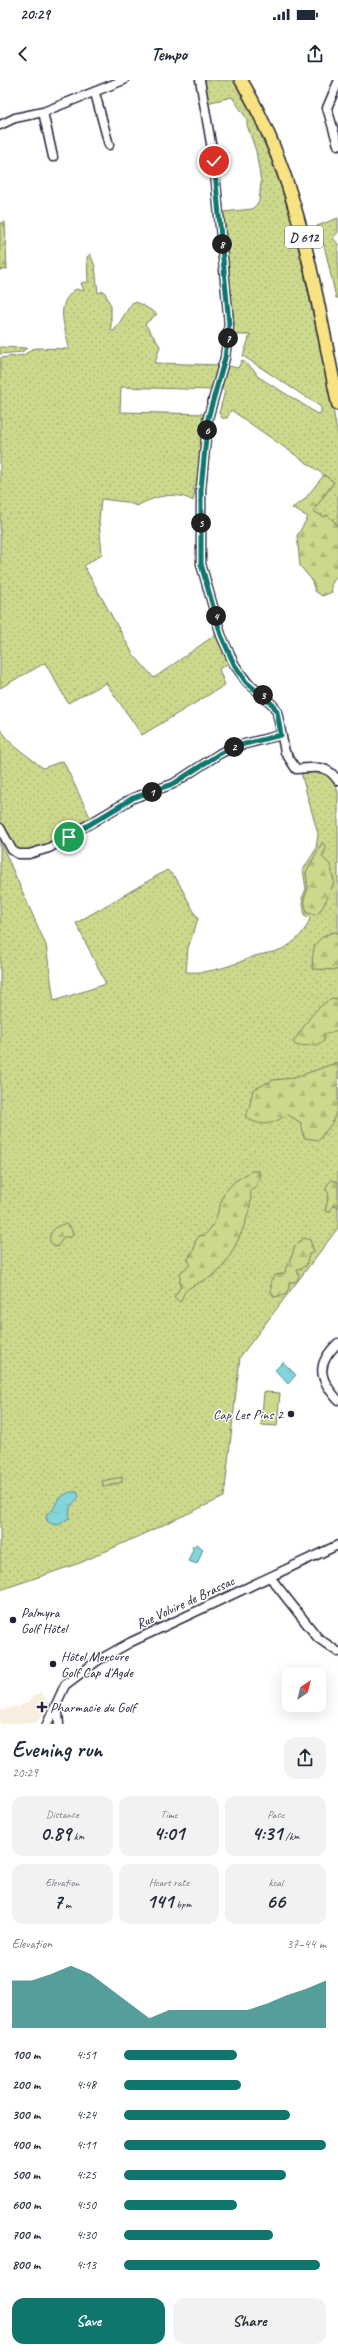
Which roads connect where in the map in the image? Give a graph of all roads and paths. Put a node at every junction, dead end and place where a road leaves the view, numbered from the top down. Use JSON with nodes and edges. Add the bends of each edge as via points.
{"nodes":[{"id":1,"x":124,"y":80,"type":"edge"},
{"id":2,"x":200,"y":80,"type":"edge"},
{"id":3,"x":242,"y":80,"type":"edge"},
{"id":4,"x":338,"y":82,"type":"edge"},
{"id":5,"x":95,"y":93,"type":"junction"},
{"id":6,"x":43,"y":112,"type":"junction"},
{"id":7,"x":0,"y":125,"type":"edge"},
{"id":8,"x":109,"y":145,"type":"dead end"},
{"id":9,"x":338,"y":145,"type":"edge"},
{"id":10,"x":53,"y":157,"type":"dead end"},
{"id":11,"x":338,"y":404,"type":"edge"},
{"id":12,"x":281,"y":735,"type":"junction"},
{"id":13,"x":338,"y":781,"type":"edge"},
{"id":14,"x":0,"y":828,"type":"edge"},
{"id":15,"x":338,"y":1343,"type":"edge"},
{"id":16,"x":338,"y":1400,"type":"edge"},
{"id":17,"x":338,"y":1545,"type":"edge"},
{"id":18,"x":270,"y":1577,"type":"junction"},
{"id":19,"x":338,"y":1652,"type":"edge"},
{"id":20,"x":57,"y":1700,"type":"junction"},
{"id":21,"x":47,"y":1724,"type":"edge"},
{"id":22,"x":59,"y":1724,"type":"edge"}],
"edges":[{"from":1,"to":5,"type":"street"},
{"from":2,"to":12,"type":"street","via":[[214,161],[229,324],[225,358],[208,418],[201,489],[201,564],[221,635],[234,664],[246,682],[273,705],[277,712]]},
{"from":3,"to":11,"type":"highway","number":"D 612","via":[[278,154],[298,212]]},
{"from":4,"to":9,"type":"street","via":[[328,108]]},
{"from":5,"to":6,"type":"street","via":[[59,104]]},
{"from":5,"to":8,"type":"street"},
{"from":6,"to":7,"type":"street","via":[[15,118]]},
{"from":6,"to":10,"type":"street"},
{"from":12,"to":13,"type":"street","via":[[288,758],[296,769],[319,766],[328,769]]},
{"from":12,"to":14,"type":"street","via":[[233,747],[173,784],[133,798],[50,848],[18,854],[12,850]]},
{"from":15,"to":16,"type":"street","via":[[326,1358],[322,1371],[325,1385]]},
{"from":17,"to":18,"type":"street","name":"Rue Volvire de Brassac"},
{"from":18,"to":19,"type":"street","via":[[318,1638]]},
{"from":18,"to":20,"type":"street","name":"Rue Volvire de Brassac","via":[[116,1650],[70,1679]]},
{"from":20,"to":21,"type":"street","name":"Rue Volvire de Brassac"},
{"from":20,"to":22,"type":"street"}]}
